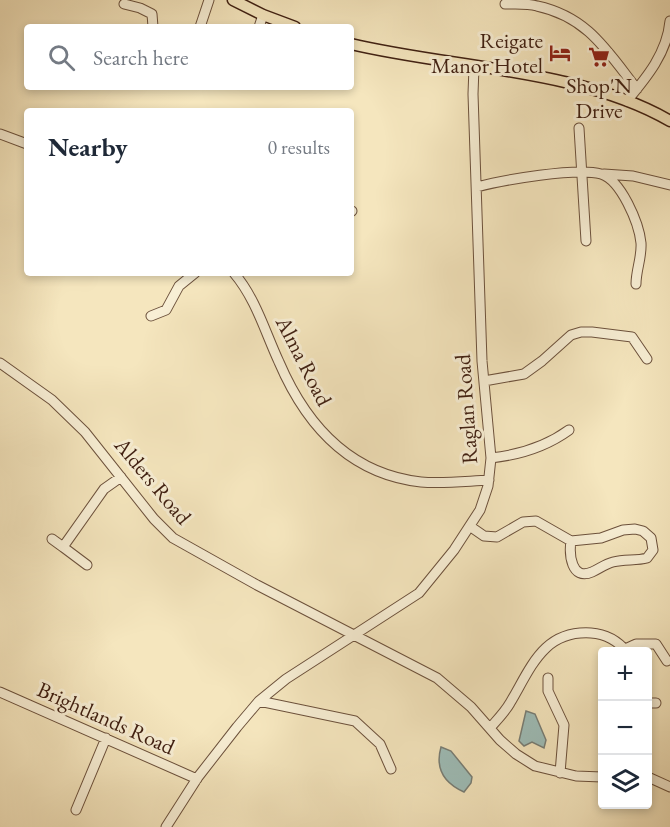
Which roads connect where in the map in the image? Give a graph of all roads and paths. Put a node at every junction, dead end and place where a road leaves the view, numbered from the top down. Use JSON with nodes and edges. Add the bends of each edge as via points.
{"nodes":[{"id":1,"x":209,"y":0,"type":"edge"},
{"id":2,"x":233,"y":0,"type":"edge"},
{"id":3,"x":124,"y":4,"type":"dead end"},
{"id":4,"x":505,"y":4,"type":"dead end"},
{"id":5,"x":263,"y":15,"type":"junction"},
{"id":6,"x":670,"y":21,"type":"edge"},
{"id":7,"x":153,"y":24,"type":"edge"},
{"id":8,"x":201,"y":24,"type":"edge"},
{"id":9,"x":260,"y":24,"type":"edge"},
{"id":10,"x":288,"y":24,"type":"edge"},
{"id":11,"x":354,"y":45,"type":"edge"},
{"id":12,"x":474,"y":66,"type":"junction"},
{"id":13,"x":637,"y":89,"type":"junction"},
{"id":14,"x":627,"y":101,"type":"junction"},
{"id":15,"x":670,"y":121,"type":"edge"},
{"id":16,"x":579,"y":128,"type":"dead end"},
{"id":17,"x":0,"y":134,"type":"edge"},
{"id":18,"x":24,"y":143,"type":"edge"},
{"id":19,"x":580,"y":173,"type":"junction"},
{"id":20,"x":601,"y":174,"type":"junction"},
{"id":21,"x":670,"y":185,"type":"edge"},
{"id":22,"x":477,"y":187,"type":"junction"},
{"id":23,"x":586,"y":241,"type":"dead end"},
{"id":24,"x":191,"y":276,"type":"edge"},
{"id":25,"x":240,"y":276,"type":"edge"},
{"id":26,"x":636,"y":284,"type":"dead end"},
{"id":27,"x":151,"y":316,"type":"dead end"},
{"id":28,"x":647,"y":359,"type":"dead end"},
{"id":29,"x":0,"y":363,"type":"edge"},
{"id":30,"x":484,"y":381,"type":"junction"},
{"id":31,"x":569,"y":430,"type":"dead end"},
{"id":32,"x":491,"y":458,"type":"junction"},
{"id":33,"x":121,"y":477,"type":"junction"},
{"id":34,"x":489,"y":480,"type":"junction"},
{"id":35,"x":471,"y":527,"type":"junction"},
{"id":36,"x":52,"y":539,"type":"dead end"},
{"id":37,"x":571,"y":540,"type":"junction"},
{"id":38,"x":63,"y":547,"type":"junction"},
{"id":39,"x":87,"y":565,"type":"dead end"},
{"id":40,"x":356,"y":634,"type":"junction"},
{"id":41,"x":622,"y":647,"type":"edge"},
{"id":42,"x":631,"y":647,"type":"edge"},
{"id":43,"x":667,"y":661,"type":"dead end"},
{"id":44,"x":548,"y":678,"type":"dead end"},
{"id":45,"x":0,"y":692,"type":"edge"},
{"id":46,"x":259,"y":701,"type":"junction"},
{"id":47,"x":490,"y":728,"type":"junction"},
{"id":48,"x":106,"y":738,"type":"junction"},
{"id":49,"x":391,"y":769,"type":"dead end"},
{"id":50,"x":560,"y":773,"type":"junction"},
{"id":51,"x":598,"y":777,"type":"edge"},
{"id":52,"x":197,"y":779,"type":"junction"},
{"id":53,"x":652,"y":779,"type":"edge"},
{"id":54,"x":670,"y":787,"type":"edge"},
{"id":55,"x":76,"y":810,"type":"dead end"},
{"id":56,"x":166,"y":827,"type":"edge"}],
"edges":[{"from":1,"to":8,"type":"street"},
{"from":2,"to":5,"type":"main road"},
{"from":3,"to":7,"type":"street","via":[[152,14]]},
{"from":4,"to":13,"type":"street","via":[[535,5],[567,15],[605,46]]},
{"from":5,"to":9,"type":"street"},
{"from":5,"to":10,"type":"main road"},
{"from":6,"to":13,"type":"street","via":[[663,51]]},
{"from":11,"to":12,"type":"main road"},
{"from":12,"to":14,"type":"main road","via":[[558,81]]},
{"from":12,"to":22,"type":"street","name":"Raglan Road"},
{"from":13,"to":14,"type":"street"},
{"from":14,"to":15,"type":"main road"},
{"from":16,"to":19,"type":"street"},
{"from":17,"to":18,"type":"street"},
{"from":19,"to":20,"type":"street"},
{"from":19,"to":22,"type":"street","via":[[549,174]]},
{"from":19,"to":23,"type":"street"},
{"from":20,"to":21,"type":"street","via":[[633,176]]},
{"from":20,"to":26,"type":"street","via":[[620,189],[639,234],[641,253]]},
{"from":22,"to":30,"type":"street","name":"Raglan Road"},
{"from":24,"to":27,"type":"street","via":[[179,286],[166,310]]},
{"from":25,"to":34,"type":"street","name":"Alma Road","via":[[296,397],[317,428],[344,454],[383,475],[419,482]]},
{"from":28,"to":30,"type":"street","via":[[632,337],[581,332],[571,335],[524,374]]},
{"from":29,"to":33,"type":"street","name":"Alders Road","via":[[52,400],[85,432]]},
{"from":30,"to":32,"type":"street","name":"Raglan Road"},
{"from":31,"to":32,"type":"street","via":[[517,454]]},
{"from":32,"to":34,"type":"street","name":"Raglan Road"},
{"from":33,"to":38,"type":"street","via":[[104,489]]},
{"from":33,"to":40,"type":"street","name":"Alders Road","via":[[173,538],[256,585]]},
{"from":34,"to":35,"type":"street","name":"Raglan Road"},
{"from":35,"to":37,"type":"street","via":[[484,536],[497,537],[523,522],[536,521]]},
{"from":35,"to":40,"type":"street","name":"Raglan Road","via":[[418,593]]},
{"from":36,"to":38,"type":"street"},
{"from":37,"to":37,"type":"street","via":[[602,538],[635,529],[648,534],[653,550],[647,558],[610,562],[584,574],[572,565]]},
{"from":38,"to":39,"type":"street"},
{"from":40,"to":46,"type":"street","name":"Raglan Road"},
{"from":40,"to":47,"type":"street","name":"Alders Road","via":[[437,678]]},
{"from":41,"to":47,"type":"street","via":[[596,633],[570,634],[550,643]]},
{"from":42,"to":43,"type":"street","via":[[656,644]]},
{"from":44,"to":50,"type":"street","via":[[548,691],[564,725]]},
{"from":45,"to":48,"type":"street","name":"Brightlands Road"},
{"from":46,"to":49,"type":"street","via":[[355,721],[380,744]]},
{"from":46,"to":52,"type":"street","name":"Raglan Road"},
{"from":47,"to":50,"type":"street","name":"Alders Road","via":[[516,754],[535,766]]},
{"from":48,"to":52,"type":"street","name":"Brightlands Road"},
{"from":48,"to":55,"type":"street"},
{"from":50,"to":51,"type":"street","name":"Alders Road"},
{"from":52,"to":56,"type":"street","name":"Raglan Road"},
{"from":53,"to":54,"type":"street"}]}
